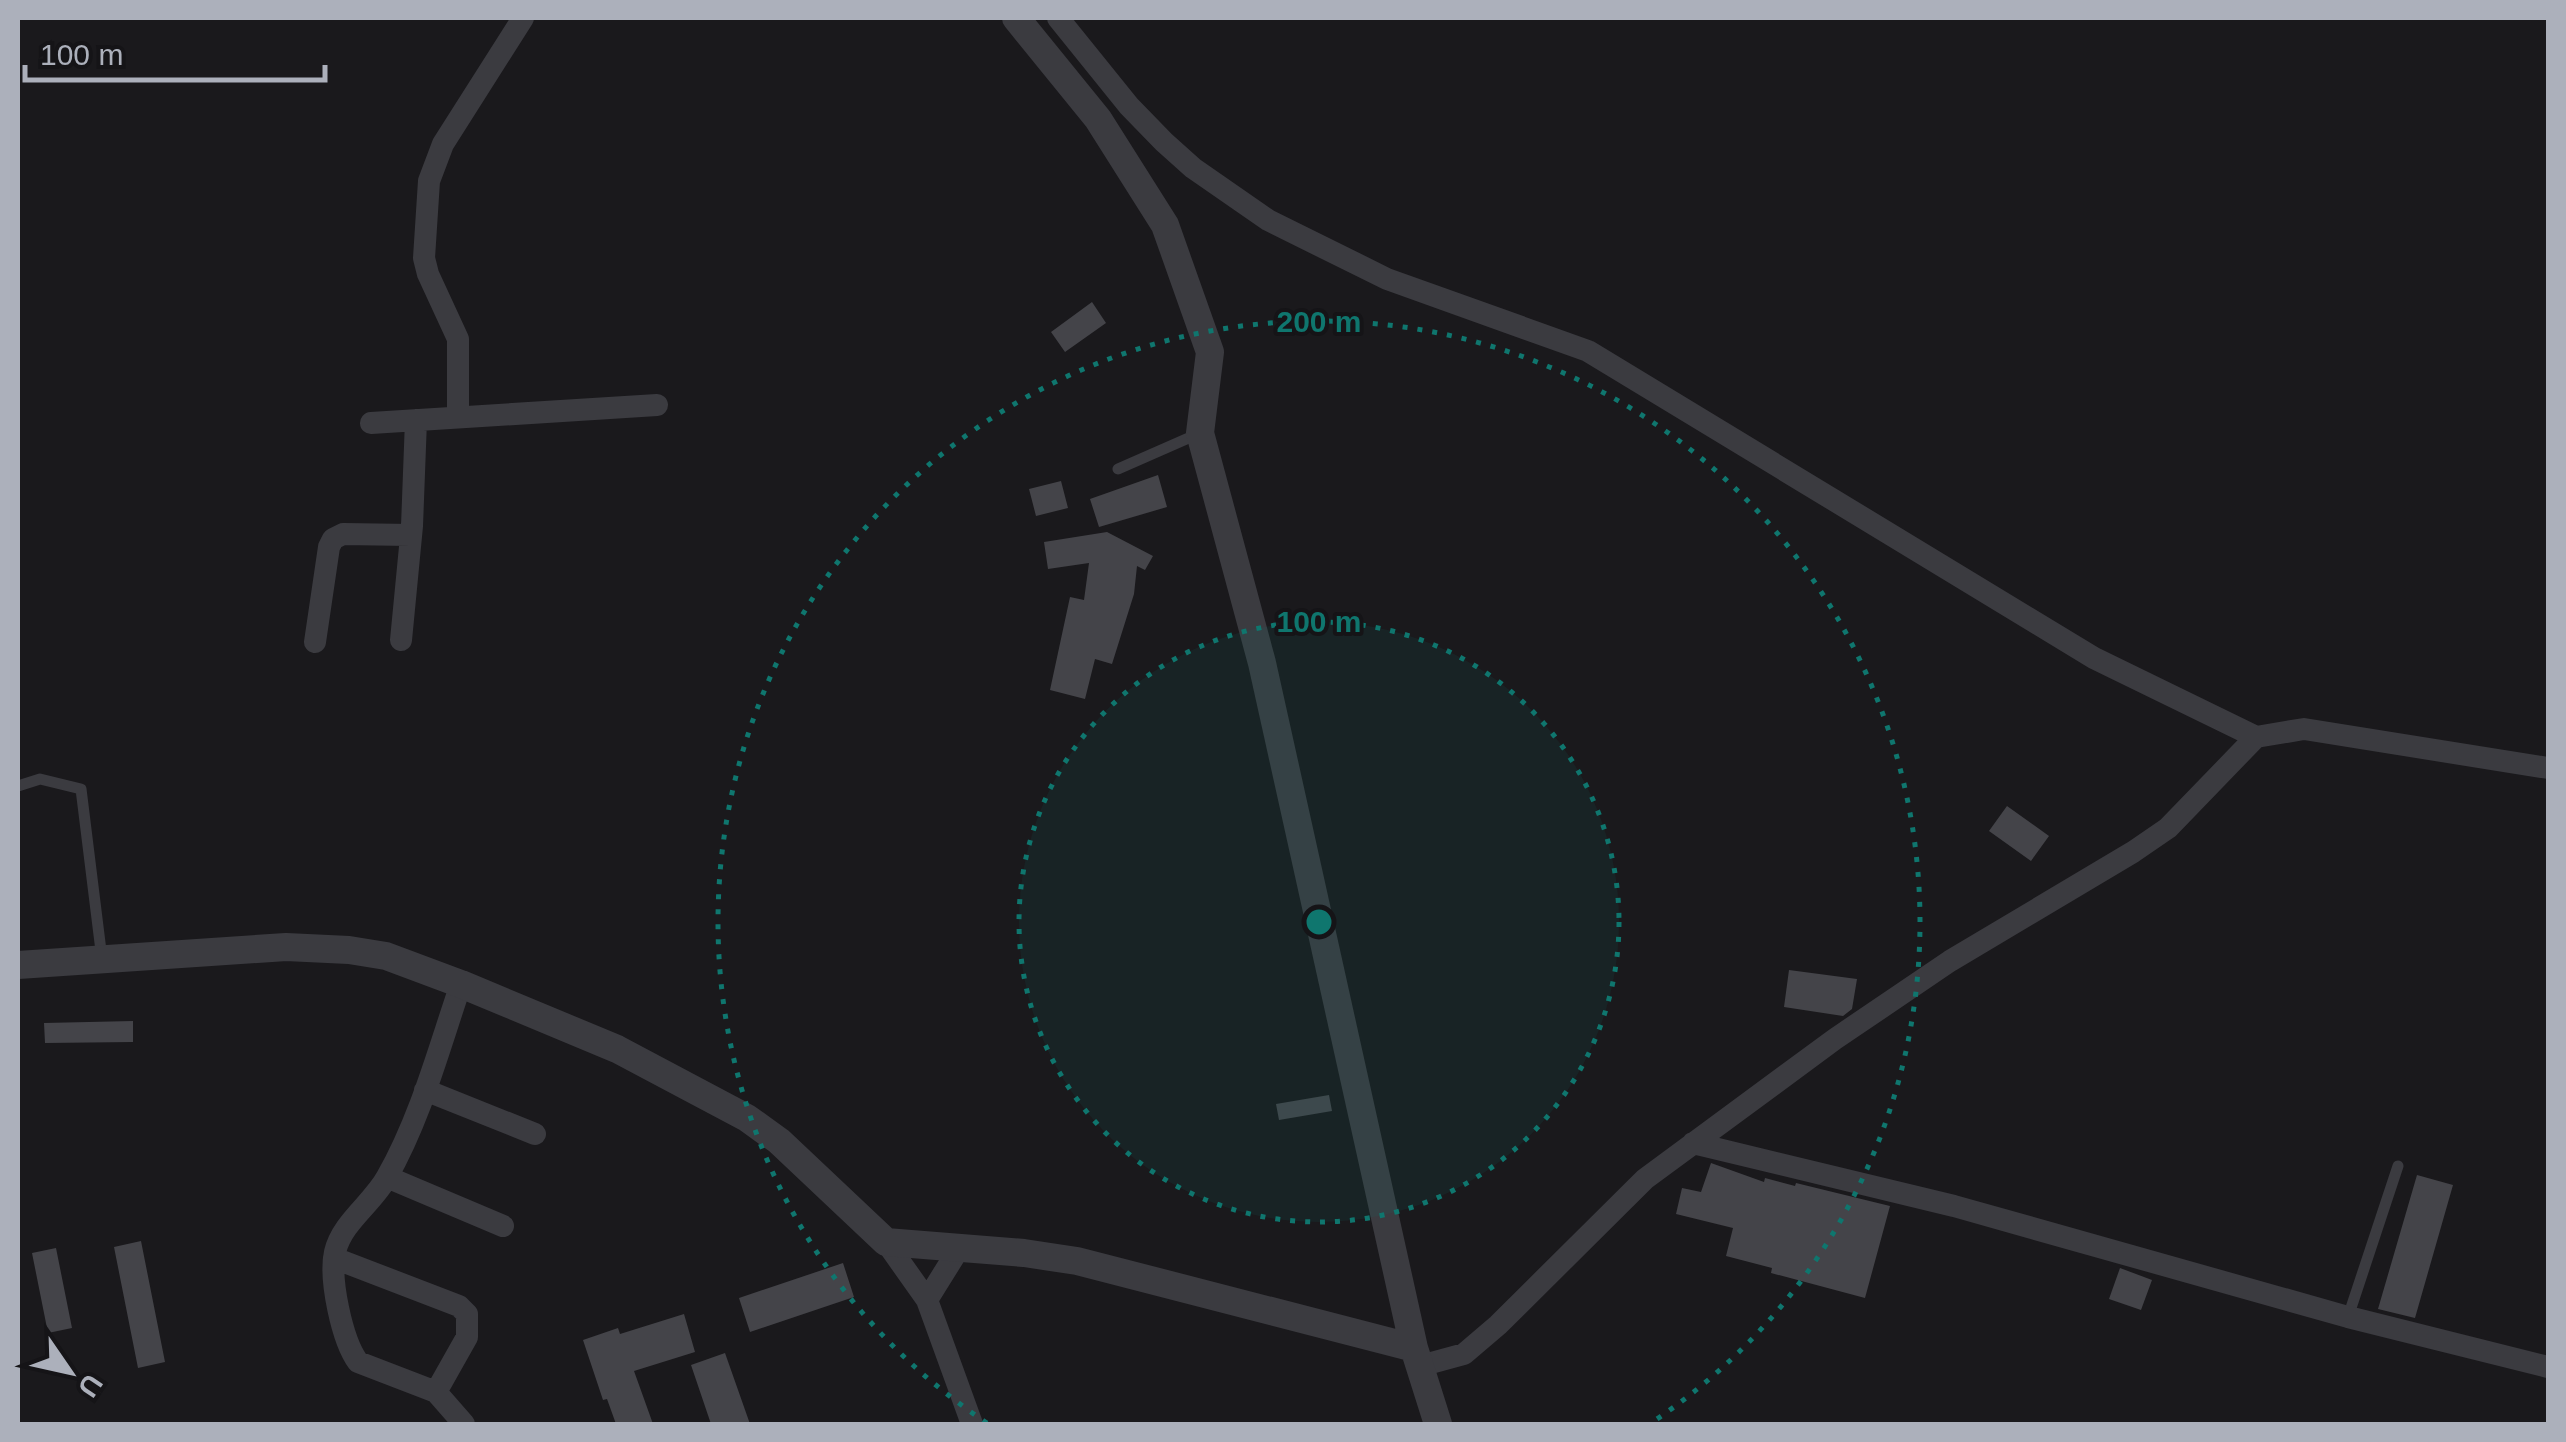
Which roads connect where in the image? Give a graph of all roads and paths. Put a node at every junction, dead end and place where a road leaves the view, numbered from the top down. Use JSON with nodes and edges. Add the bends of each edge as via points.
{"nodes":[{"id":1,"x":523,"y":18,"type":"edge"},
{"id":2,"x":1016,"y":18,"type":"edge"},
{"id":3,"x":1058,"y":18,"type":"edge"},
{"id":4,"x":658,"y":405,"type":"dead end"},
{"id":5,"x":458,"y":417,"type":"junction"},
{"id":6,"x":416,"y":420,"type":"junction"},
{"id":7,"x":371,"y":423,"type":"dead end"},
{"id":8,"x":1200,"y":434,"type":"junction"},
{"id":9,"x":1118,"y":470,"type":"dead end"},
{"id":10,"x":411,"y":535,"type":"junction"},
{"id":11,"x":402,"y":640,"type":"dead end"},
{"id":12,"x":316,"y":642,"type":"dead end"},
{"id":13,"x":2256,"y":737,"type":"junction"},
{"id":14,"x":2548,"y":768,"type":"edge"},
{"id":15,"x":18,"y":786,"type":"edge"},
{"id":16,"x":102,"y":960,"type":"junction"},
{"id":17,"x":18,"y":965,"type":"edge"},
{"id":18,"x":461,"y":984,"type":"junction"},
{"id":19,"x":425,"y":1090,"type":"junction"},
{"id":20,"x":535,"y":1134,"type":"dead end"},
{"id":21,"x":1693,"y":1144,"type":"junction"},
{"id":22,"x":2398,"y":1166,"type":"dead end"},
{"id":23,"x":388,"y":1177,"type":"junction"},
{"id":24,"x":503,"y":1226,"type":"dead end"},
{"id":25,"x":886,"y":1242,"type":"junction"},
{"id":26,"x":960,"y":1247,"type":"junction"},
{"id":27,"x":334,"y":1258,"type":"junction"},
{"id":28,"x":927,"y":1300,"type":"junction"},
{"id":29,"x":2348,"y":1317,"type":"junction"},
{"id":30,"x":1417,"y":1357,"type":"junction"},
{"id":31,"x":2548,"y":1367,"type":"edge"},
{"id":32,"x":436,"y":1392,"type":"junction"},
{"id":33,"x":464,"y":1424,"type":"edge"},
{"id":34,"x":972,"y":1424,"type":"edge"},
{"id":35,"x":1438,"y":1424,"type":"edge"}],
"edges":[{"from":1,"to":5,"type":"street","via":[[444,144],[429,181],[424,258],[458,339]]},
{"from":2,"to":8,"type":"street","via":[[1130,166],[1176,250],[1210,352]]},
{"from":3,"to":13,"type":"street","via":[[1164,142],[1268,220],[1387,278],[1588,351],[2094,658]]},
{"from":4,"to":5,"type":"street"},
{"from":5,"to":6,"type":"street"},
{"from":6,"to":7,"type":"street"},
{"from":6,"to":10,"type":"street"},
{"from":8,"to":9,"type":"lane"},
{"from":8,"to":30,"type":"street","via":[[1262,664]]},
{"from":10,"to":11,"type":"street"},
{"from":10,"to":12,"type":"street","via":[[333,539]]},
{"from":13,"to":14,"type":"street","via":[[2304,729]]},
{"from":13,"to":21,"type":"street","via":[[2168,828],[1950,960]]},
{"from":15,"to":16,"type":"lane","via":[[40,779],[81,789]]},
{"from":16,"to":17,"type":"street"},
{"from":16,"to":18,"type":"street","via":[[286,947],[349,950],[386,956]]},
{"from":18,"to":19,"type":"street"},
{"from":18,"to":25,"type":"street","via":[[617,1049],[747,1118]]},
{"from":19,"to":20,"type":"street"},
{"from":19,"to":23,"type":"street"},
{"from":21,"to":29,"type":"street","via":[[1954,1206]]},
{"from":21,"to":30,"type":"street","via":[[1624,1197],[1464,1354]]},
{"from":22,"to":29,"type":"lane"},
{"from":23,"to":24,"type":"street"},
{"from":23,"to":27,"type":"street","via":[[351,1222]]},
{"from":25,"to":26,"type":"street"},
{"from":25,"to":28,"type":"street"},
{"from":26,"to":28,"type":"street"},
{"from":26,"to":30,"type":"street","via":[[1077,1261]]},
{"from":27,"to":32,"type":"street","via":[[342,1330],[358,1362]]},
{"from":27,"to":32,"type":"street","via":[[467,1314],[467,1337]]},
{"from":28,"to":34,"type":"street"},
{"from":29,"to":31,"type":"street"},
{"from":30,"to":35,"type":"street"},
{"from":32,"to":33,"type":"street"}]}
